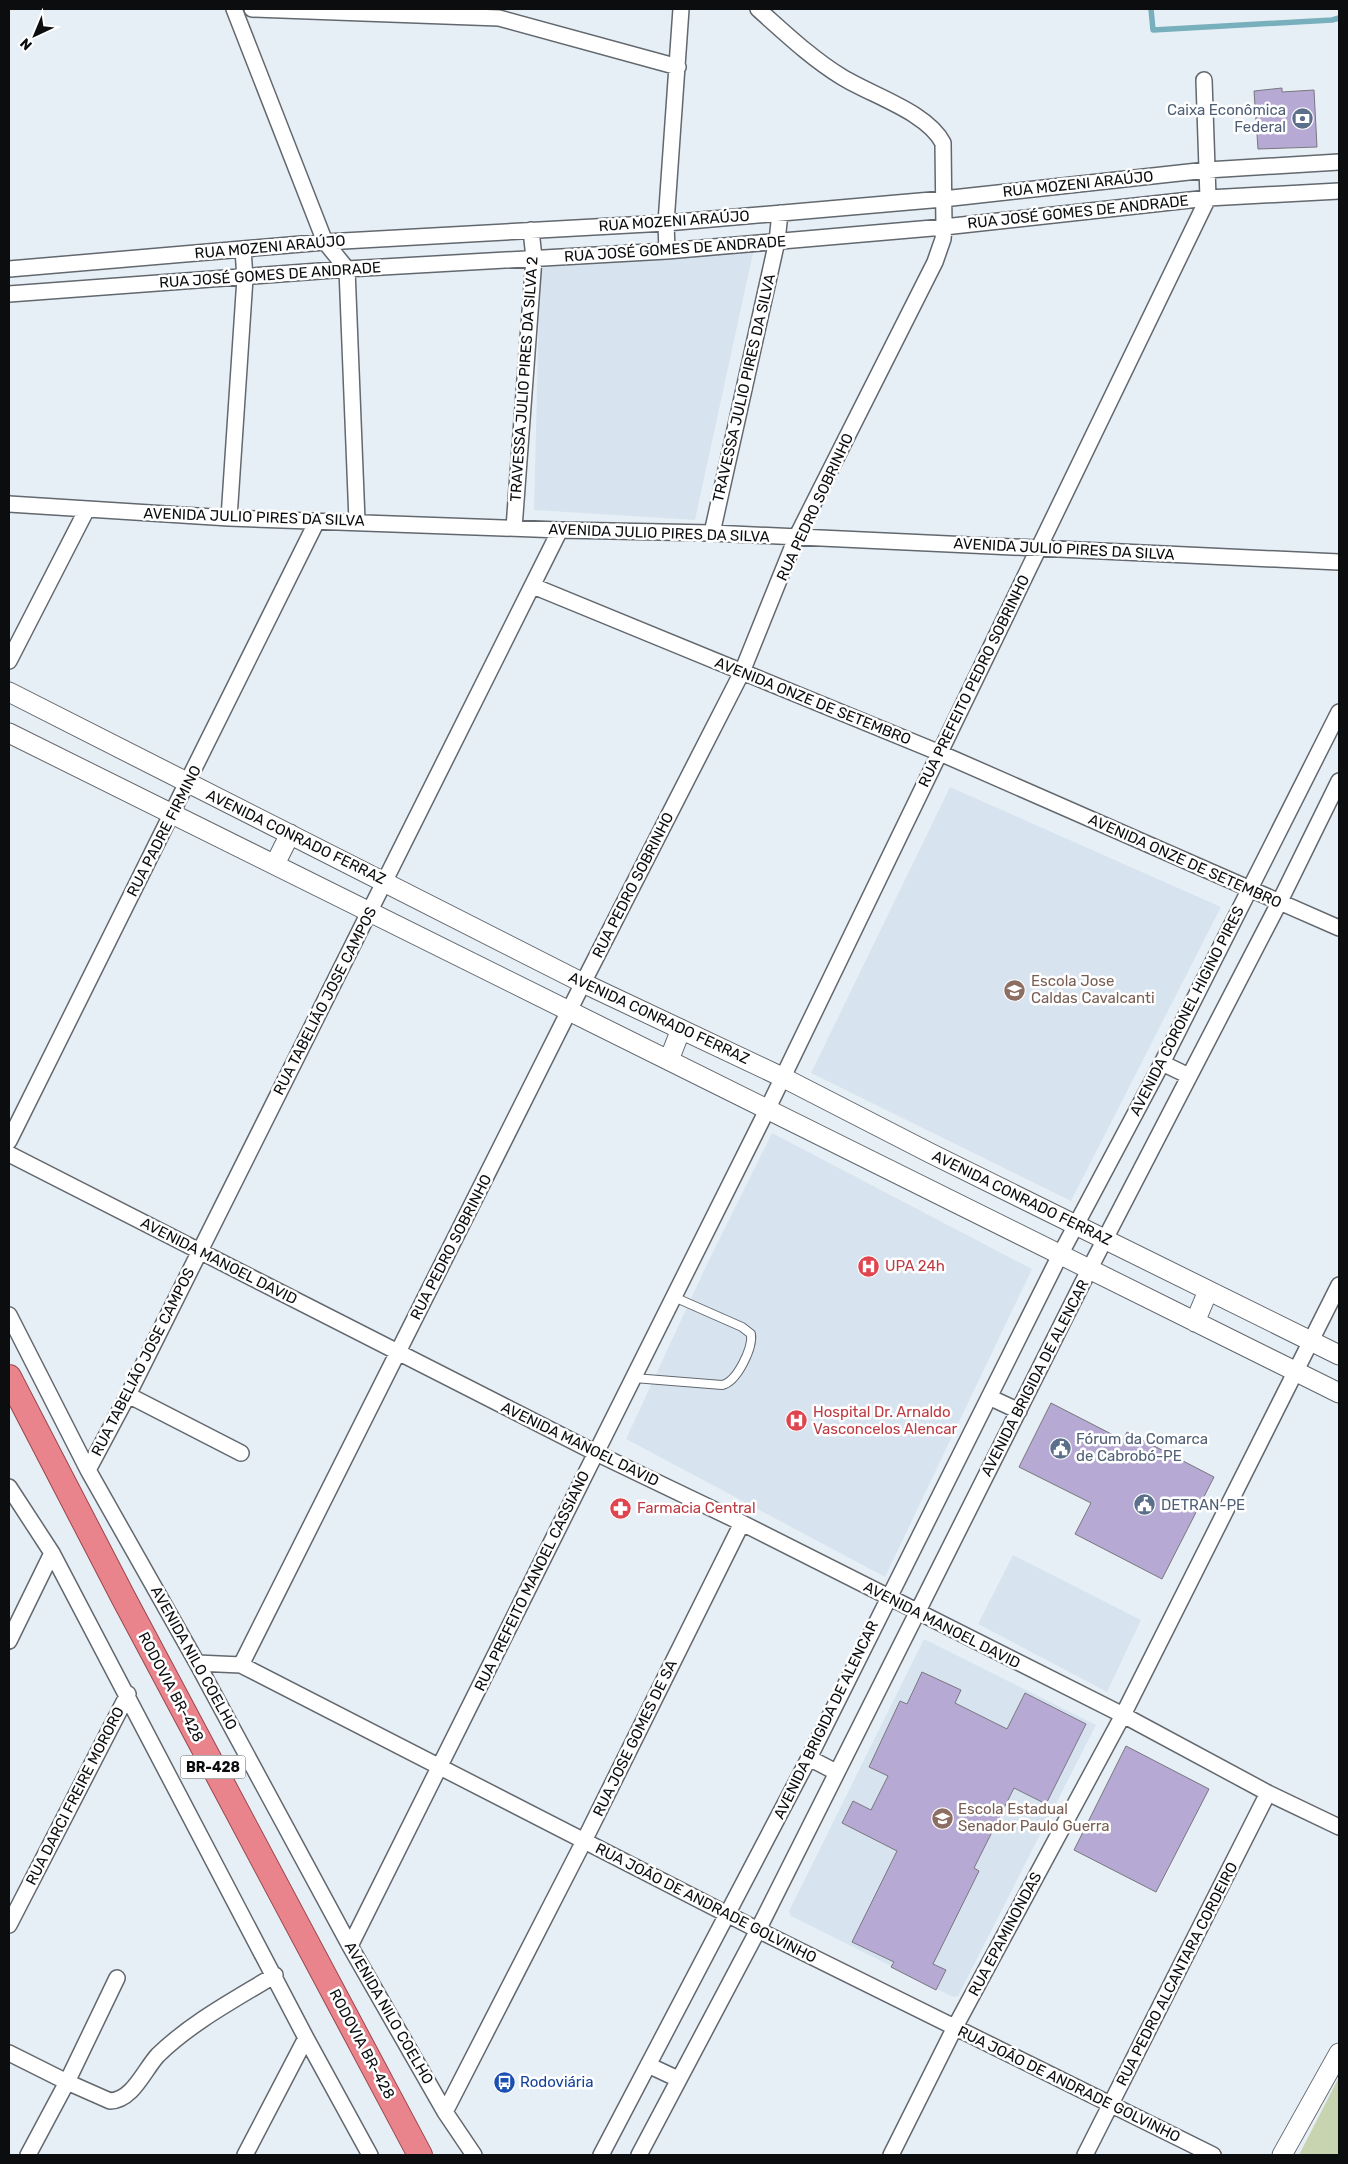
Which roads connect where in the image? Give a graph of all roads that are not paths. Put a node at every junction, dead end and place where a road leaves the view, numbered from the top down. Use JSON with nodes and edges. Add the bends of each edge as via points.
{"nodes":[{"id":1,"x":234,"y":9,"type":"edge"},
{"id":2,"x":252,"y":9,"type":"edge"},
{"id":3,"x":681,"y":9,"type":"edge"},
{"id":4,"x":758,"y":9,"type":"edge"},
{"id":5,"x":678,"y":67,"type":"junction"},
{"id":6,"x":1204,"y":80,"type":"dead end"},
{"id":7,"x":1339,"y":162,"type":"edge"},
{"id":8,"x":1207,"y":170,"type":"junction"},
{"id":9,"x":1339,"y":191,"type":"edge"},
{"id":10,"x":1208,"y":198,"type":"junction"},
{"id":11,"x":944,"y":199,"type":"junction"},
{"id":12,"x":780,"y":213,"type":"junction"},
{"id":13,"x":666,"y":224,"type":"junction"},
{"id":14,"x":944,"y":227,"type":"junction"},
{"id":15,"x":531,"y":230,"type":"junction"},
{"id":16,"x":777,"y":241,"type":"junction"},
{"id":17,"x":325,"y":242,"type":"junction"},
{"id":18,"x":243,"y":250,"type":"junction"},
{"id":19,"x":667,"y":251,"type":"junction"},
{"id":20,"x":534,"y":258,"type":"junction"},
{"id":21,"x":9,"y":269,"type":"edge"},
{"id":22,"x":347,"y":269,"type":"junction"},
{"id":23,"x":246,"y":278,"type":"junction"},
{"id":24,"x":9,"y":294,"type":"edge"},
{"id":25,"x":9,"y":504,"type":"edge"},
{"id":26,"x":87,"y":509,"type":"junction"},
{"id":27,"x":230,"y":518,"type":"junction"},
{"id":28,"x":317,"y":521,"type":"junction"},
{"id":29,"x":357,"y":521,"type":"junction"},
{"id":30,"x":514,"y":528,"type":"junction"},
{"id":31,"x":560,"y":530,"type":"junction"},
{"id":32,"x":712,"y":533,"type":"junction"},
{"id":33,"x":796,"y":538,"type":"junction"},
{"id":34,"x":1038,"y":547,"type":"junction"},
{"id":35,"x":1339,"y":562,"type":"edge"},
{"id":36,"x":533,"y":586,"type":"junction"},
{"id":37,"x":9,"y":661,"type":"edge"},
{"id":38,"x":742,"y":672,"type":"junction"},
{"id":39,"x":9,"y":692,"type":"edge"},
{"id":40,"x":1337,"y":722,"type":"edge"},
{"id":41,"x":9,"y":733,"type":"edge"},
{"id":42,"x":940,"y":753,"type":"junction"},
{"id":43,"x":1339,"y":781,"type":"edge"},
{"id":44,"x":188,"y":784,"type":"junction"},
{"id":45,"x":172,"y":814,"type":"junction"},
{"id":46,"x":290,"y":834,"type":"junction"},
{"id":47,"x":275,"y":864,"type":"junction"},
{"id":48,"x":385,"y":881,"type":"junction"},
{"id":49,"x":1249,"y":890,"type":"junction"},
{"id":50,"x":1280,"y":903,"type":"junction"},
{"id":51,"x":371,"y":911,"type":"junction"},
{"id":52,"x":1339,"y":928,"type":"edge"},
{"id":53,"x":492,"y":936,"type":"junction"},
{"id":54,"x":481,"y":966,"type":"junction"},
{"id":55,"x":583,"y":983,"type":"junction"},
{"id":56,"x":569,"y":1011,"type":"junction"},
{"id":57,"x":681,"y":1029,"type":"junction"},
{"id":58,"x":669,"y":1060,"type":"junction"},
{"id":59,"x":1162,"y":1063,"type":"junction"},
{"id":60,"x":1189,"y":1076,"type":"junction"},
{"id":61,"x":782,"y":1077,"type":"junction"},
{"id":62,"x":768,"y":1108,"type":"junction"},
{"id":63,"x":9,"y":1141,"type":"edge"},
{"id":64,"x":930,"y":1153,"type":"junction"},
{"id":65,"x":9,"y":1154,"type":"edge"},
{"id":66,"x":917,"y":1182,"type":"junction"},
{"id":67,"x":1076,"y":1225,"type":"junction"},
{"id":68,"x":1105,"y":1239,"type":"junction"},
{"id":69,"x":199,"y":1252,"type":"junction"},
{"id":70,"x":1060,"y":1256,"type":"junction"},
{"id":71,"x":1089,"y":1270,"type":"junction"},
{"id":72,"x":1339,"y":1285,"type":"edge"},
{"id":73,"x":1208,"y":1291,"type":"junction"},
{"id":74,"x":674,"y":1297,"type":"junction"},
{"id":75,"x":9,"y":1314,"type":"edge"},
{"id":76,"x":1195,"y":1322,"type":"junction"},
{"id":77,"x":1311,"y":1341,"type":"junction"},
{"id":78,"x":398,"y":1353,"type":"junction"},
{"id":79,"x":1339,"y":1355,"type":"edge"},
{"id":80,"x":1295,"y":1372,"type":"junction"},
{"id":81,"x":9,"y":1377,"type":"edge"},
{"id":82,"x":634,"y":1378,"type":"junction"},
{"id":83,"x":1339,"y":1393,"type":"edge"},
{"id":84,"x":128,"y":1395,"type":"junction"},
{"id":85,"x":989,"y":1397,"type":"junction"},
{"id":86,"x":1019,"y":1411,"type":"junction"},
{"id":87,"x":241,"y":1453,"type":"dead end"},
{"id":88,"x":596,"y":1453,"type":"junction"},
{"id":89,"x":88,"y":1470,"type":"junction"},
{"id":90,"x":9,"y":1486,"type":"edge"},
{"id":91,"x":742,"y":1523,"type":"junction"},
{"id":92,"x":52,"y":1553,"type":"junction"},
{"id":93,"x":887,"y":1598,"type":"junction"},
{"id":94,"x":917,"y":1612,"type":"junction"},
{"id":95,"x":9,"y":1641,"type":"edge"},
{"id":96,"x":198,"y":1663,"type":"junction"},
{"id":97,"x":241,"y":1665,"type":"junction"},
{"id":98,"x":128,"y":1694,"type":"junction"},
{"id":99,"x":1123,"y":1715,"type":"junction"},
{"id":100,"x":809,"y":1758,"type":"junction"},
{"id":101,"x":440,"y":1766,"type":"junction"},
{"id":102,"x":836,"y":1772,"type":"junction"},
{"id":103,"x":1268,"y":1793,"type":"junction"},
{"id":104,"x":1339,"y":1827,"type":"edge"},
{"id":105,"x":584,"y":1841,"type":"junction"},
{"id":106,"x":728,"y":1915,"type":"junction"},
{"id":107,"x":9,"y":1925,"type":"edge"},
{"id":108,"x":758,"y":1930,"type":"junction"},
{"id":109,"x":350,"y":1946,"type":"junction"},
{"id":110,"x":274,"y":1975,"type":"junction"},
{"id":111,"x":117,"y":1978,"type":"dead end"},
{"id":112,"x":955,"y":2027,"type":"junction"},
{"id":113,"x":306,"y":2038,"type":"junction"},
{"id":114,"x":1339,"y":2053,"type":"edge"},
{"id":115,"x":9,"y":2054,"type":"edge"},
{"id":116,"x":648,"y":2065,"type":"junction"},
{"id":117,"x":678,"y":2079,"type":"junction"},
{"id":118,"x":67,"y":2082,"type":"junction"},
{"id":119,"x":1111,"y":2106,"type":"junction"},
{"id":120,"x":445,"y":2112,"type":"junction"},
{"id":121,"x":28,"y":2155,"type":"edge"},
{"id":122,"x":246,"y":2155,"type":"edge"},
{"id":123,"x":370,"y":2155,"type":"edge"},
{"id":124,"x":420,"y":2155,"type":"edge"},
{"id":125,"x":474,"y":2155,"type":"edge"},
{"id":126,"x":601,"y":2155,"type":"edge"},
{"id":127,"x":639,"y":2155,"type":"edge"},
{"id":128,"x":890,"y":2155,"type":"edge"},
{"id":129,"x":1085,"y":2155,"type":"edge"},
{"id":130,"x":1213,"y":2155,"type":"edge"},
{"id":131,"x":1282,"y":2155,"type":"edge"}],
"edges":[{"from":1,"to":17,"type":"street"},
{"from":2,"to":5,"type":"street","via":[[499,18]]},
{"from":3,"to":5,"type":"street"},
{"from":4,"to":11,"type":"street","name":"RUA PEDRO SOBRINHO","via":[[806,51],[841,76],[925,120],[937,131],[943,143]]},
{"from":5,"to":13,"type":"street"},
{"from":6,"to":8,"type":"street","name":"RUA PREFEITO PEDRO SOBRINHO"},
{"from":7,"to":8,"type":"street","name":"RUA MOZENI ARAÚJO"},
{"from":8,"to":10,"type":"street","name":"RUA PREFEITO PEDRO SOBRINHO"},
{"from":8,"to":11,"type":"street","name":"RUA MOZENI ARAÚJO"},
{"from":9,"to":10,"type":"street","name":"RUA JOSÉ GOMES DE ANDRADE"},
{"from":10,"to":14,"type":"street","name":"RUA JOSÉ GOMES DE ANDRADE"},
{"from":10,"to":34,"type":"street","name":"RUA PREFEITO PEDRO SOBRINHO"},
{"from":11,"to":12,"type":"street","name":"RUA MOZENI ARAÚJO"},
{"from":11,"to":14,"type":"street","name":"RUA PEDRO SOBRINHO"},
{"from":12,"to":13,"type":"street","name":"RUA MOZENI ARAÚJO"},
{"from":12,"to":16,"type":"street","name":"TRAVESSA JULIO PIRES DA SILVA"},
{"from":13,"to":15,"type":"street","name":"RUA MOZENI ARAÚJO"},
{"from":13,"to":19,"type":"street"},
{"from":14,"to":16,"type":"street","name":"RUA JOSÉ GOMES DE ANDRADE"},
{"from":14,"to":33,"type":"street","name":"RUA PEDRO SOBRINHO","via":[[935,262]]},
{"from":15,"to":17,"type":"street","name":"RUA MOZENI ARAÚJO"},
{"from":15,"to":20,"type":"street","name":"TRAVESSA JULIO PIRES DA SILVA 2"},
{"from":16,"to":19,"type":"street","name":"RUA JOSÉ GOMES DE ANDRADE"},
{"from":16,"to":32,"type":"street","name":"TRAVESSA JULIO PIRES DA SILVA"},
{"from":17,"to":18,"type":"street","name":"RUA MOZENI ARAÚJO"},
{"from":17,"to":22,"type":"street"},
{"from":18,"to":21,"type":"street","name":"RUA MOZENI ARAÚJO"},
{"from":18,"to":23,"type":"street"},
{"from":19,"to":20,"type":"street","name":"RUA JOSÉ GOMES DE ANDRADE"},
{"from":20,"to":22,"type":"street","name":"RUA JOSÉ GOMES DE ANDRADE"},
{"from":20,"to":30,"type":"street","name":"TRAVESSA JULIO PIRES DA SILVA 2"},
{"from":22,"to":23,"type":"street","name":"RUA JOSÉ GOMES DE ANDRADE"},
{"from":22,"to":29,"type":"street"},
{"from":23,"to":24,"type":"street","name":"RUA JOSÉ GOMES DE ANDRADE"},
{"from":23,"to":27,"type":"street"},
{"from":25,"to":26,"type":"street","name":"AVENIDA JULIO PIRES DA SILVA"},
{"from":26,"to":27,"type":"street","name":"AVENIDA JULIO PIRES DA SILVA"},
{"from":26,"to":37,"type":"street"},
{"from":27,"to":28,"type":"street","name":"AVENIDA JULIO PIRES DA SILVA"},
{"from":28,"to":29,"type":"street","name":"AVENIDA JULIO PIRES DA SILVA"},
{"from":28,"to":44,"type":"street","name":"RUA PADRE FIRMINO"},
{"from":29,"to":30,"type":"street","name":"AVENIDA JULIO PIRES DA SILVA"},
{"from":30,"to":31,"type":"street","name":"AVENIDA JULIO PIRES DA SILVA"},
{"from":31,"to":32,"type":"street","name":"AVENIDA JULIO PIRES DA SILVA"},
{"from":31,"to":36,"type":"street","name":"RUA TABELIÃO JOSE CAMPOS"},
{"from":32,"to":33,"type":"street","name":"AVENIDA JULIO PIRES DA SILVA"},
{"from":33,"to":34,"type":"street","name":"AVENIDA JULIO PIRES DA SILVA"},
{"from":33,"to":38,"type":"street","name":"RUA PEDRO SOBRINHO"},
{"from":34,"to":35,"type":"street","name":"AVENIDA JULIO PIRES DA SILVA"},
{"from":34,"to":42,"type":"street","name":"RUA PREFEITO PEDRO SOBRINHO"},
{"from":36,"to":38,"type":"street","name":"AVENIDA ONZE DE SETEMBRO"},
{"from":36,"to":48,"type":"street","name":"RUA TABELIÃO JOSE CAMPOS"},
{"from":38,"to":42,"type":"street","name":"AVENIDA ONZE DE SETEMBRO"},
{"from":38,"to":55,"type":"street","name":"RUA PEDRO SOBRINHO"},
{"from":39,"to":44,"type":"street","name":"AVENIDA CONRADO FERRAZ"},
{"from":40,"to":49,"type":"street","name":"AVENIDA CORONEL HIGINO PIRES"},
{"from":41,"to":45,"type":"street","name":"AVENIDA CONRADO FERRAZ"},
{"from":42,"to":49,"type":"street","name":"AVENIDA ONZE DE SETEMBRO"},
{"from":42,"to":61,"type":"street","name":"RUA PREFEITO PEDRO SOBRINHO"},
{"from":43,"to":50,"type":"street","name":"AVENIDA CORONEL HIGINO PIRES"},
{"from":44,"to":45,"type":"street","name":"RUA PADRE FIRMINO"},
{"from":44,"to":46,"type":"street","name":"AVENIDA CONRADO FERRAZ"},
{"from":45,"to":47,"type":"street","name":"AVENIDA CONRADO FERRAZ"},
{"from":45,"to":63,"type":"street","name":"RUA PADRE FIRMINO"},
{"from":46,"to":47,"type":"street"},
{"from":46,"to":48,"type":"street","name":"AVENIDA CONRADO FERRAZ"},
{"from":47,"to":51,"type":"street","name":"AVENIDA CONRADO FERRAZ"},
{"from":48,"to":51,"type":"street","name":"RUA TABELIÃO JOSE CAMPOS"},
{"from":48,"to":53,"type":"street","name":"AVENIDA CONRADO FERRAZ"},
{"from":49,"to":50,"type":"street","name":"AVENIDA ONZE DE SETEMBRO"},
{"from":49,"to":59,"type":"street","name":"AVENIDA CORONEL HIGINO PIRES"},
{"from":50,"to":52,"type":"street","name":"AVENIDA ONZE DE SETEMBRO"},
{"from":50,"to":60,"type":"street","name":"AVENIDA CORONEL HIGINO PIRES"},
{"from":51,"to":54,"type":"street","name":"AVENIDA CONRADO FERRAZ"},
{"from":51,"to":69,"type":"street","name":"RUA TABELIÃO JOSE CAMPOS"},
{"from":53,"to":54,"type":"street"},
{"from":53,"to":55,"type":"street","name":"AVENIDA CONRADO FERRAZ"},
{"from":54,"to":56,"type":"street","name":"AVENIDA CONRADO FERRAZ"},
{"from":55,"to":56,"type":"street","name":"RUA PEDRO SOBRINHO"},
{"from":55,"to":57,"type":"street","name":"AVENIDA CONRADO FERRAZ"},
{"from":56,"to":58,"type":"street","name":"AVENIDA CONRADO FERRAZ"},
{"from":56,"to":78,"type":"street","name":"RUA PEDRO SOBRINHO"},
{"from":57,"to":58,"type":"street"},
{"from":57,"to":61,"type":"street","name":"AVENIDA CONRADO FERRAZ"},
{"from":58,"to":62,"type":"street","name":"AVENIDA CONRADO FERRAZ"},
{"from":59,"to":60,"type":"street"},
{"from":59,"to":67,"type":"street","name":"AVENIDA CORONEL HIGINO PIRES"},
{"from":60,"to":68,"type":"street","name":"AVENIDA CORONEL HIGINO PIRES"},
{"from":61,"to":62,"type":"street","name":"RUA PREFEITO PEDRO SOBRINHO"},
{"from":61,"to":64,"type":"street","name":"AVENIDA CONRADO FERRAZ"},
{"from":62,"to":66,"type":"street","name":"AVENIDA CONRADO FERRAZ"},
{"from":62,"to":74,"type":"street","name":"RUA PREFEITO MANOEL CASSIANO"},
{"from":64,"to":66,"type":"street"},
{"from":64,"to":67,"type":"street","name":"AVENIDA CONRADO FERRAZ"},
{"from":65,"to":69,"type":"street","name":"AVENIDA MANOEL DAVID"},
{"from":66,"to":70,"type":"street","name":"AVENIDA CONRADO FERRAZ"},
{"from":67,"to":68,"type":"street","name":"AVENIDA CONRADO FERRAZ"},
{"from":67,"to":70,"type":"street","name":"AVENIDA CORONEL HIGINO PIRES"},
{"from":68,"to":71,"type":"street","name":"AVENIDA CORONEL HIGINO PIRES"},
{"from":68,"to":73,"type":"street","name":"AVENIDA CONRADO FERRAZ"},
{"from":69,"to":78,"type":"street","name":"AVENIDA MANOEL DAVID"},
{"from":69,"to":84,"type":"street","name":"RUA TABELIÃO JOSE CAMPOS"},
{"from":70,"to":71,"type":"street","name":"AVENIDA CONRADO FERRAZ"},
{"from":70,"to":85,"type":"street","name":"AVENIDA BRIGIDA DE ALENCAR"},
{"from":71,"to":76,"type":"street","name":"AVENIDA CONRADO FERRAZ"},
{"from":71,"to":86,"type":"street","name":"AVENIDA BRIGIDA DE ALENCAR"},
{"from":72,"to":77,"type":"street","name":"RUA EPAMINONDAS"},
{"from":73,"to":76,"type":"street"},
{"from":73,"to":77,"type":"street","name":"AVENIDA CONRADO FERRAZ"},
{"from":74,"to":82,"type":"street","name":"RUA PREFEITO MANOEL CASSIANO"},
{"from":74,"to":82,"type":"lane","via":[[742,1328],[751,1334],[752,1344],[737,1374],[728,1384]]},
{"from":75,"to":89,"type":"street","name":"AVENIDA NILO COELHO"},
{"from":76,"to":80,"type":"street","name":"AVENIDA CONRADO FERRAZ"},
{"from":77,"to":79,"type":"street","name":"AVENIDA CONRADO FERRAZ"},
{"from":77,"to":80,"type":"street","name":"RUA EPAMINONDAS"},
{"from":78,"to":88,"type":"street","name":"AVENIDA MANOEL DAVID"},
{"from":78,"to":97,"type":"street","name":"RUA PEDRO SOBRINHO"},
{"from":80,"to":83,"type":"street","name":"AVENIDA CONRADO FERRAZ"},
{"from":80,"to":99,"type":"street","name":"RUA EPAMINONDAS"},
{"from":81,"to":124,"type":"highway","name":"RODOVIA BR-428","number":"BR-428"},
{"from":82,"to":88,"type":"street","name":"RUA PREFEITO MANOEL CASSIANO"},
{"from":84,"to":87,"type":"street"},
{"from":84,"to":89,"type":"street","name":"RUA TABELIÃO JOSE CAMPOS"},
{"from":85,"to":86,"type":"street"},
{"from":85,"to":93,"type":"street","name":"AVENIDA BRIGIDA DE ALENCAR"},
{"from":86,"to":94,"type":"street","name":"AVENIDA BRIGIDA DE ALENCAR"},
{"from":88,"to":91,"type":"street","name":"AVENIDA MANOEL DAVID"},
{"from":88,"to":101,"type":"street","name":"RUA PREFEITO MANOEL CASSIANO"},
{"from":89,"to":96,"type":"street","name":"AVENIDA NILO COELHO"},
{"from":90,"to":92,"type":"street"},
{"from":91,"to":93,"type":"street","name":"AVENIDA MANOEL DAVID"},
{"from":91,"to":105,"type":"street","name":"RUA JOSE GOMES DE SA"},
{"from":92,"to":95,"type":"street"},
{"from":92,"to":98,"type":"street"},
{"from":93,"to":94,"type":"street","name":"AVENIDA MANOEL DAVID"},
{"from":93,"to":100,"type":"street","name":"AVENIDA BRIGIDA DE ALENCAR"},
{"from":94,"to":99,"type":"street","name":"AVENIDA MANOEL DAVID"},
{"from":94,"to":102,"type":"street","name":"AVENIDA BRIGIDA DE ALENCAR"},
{"from":96,"to":97,"type":"street","name":"RUA JOÃO DE ANDRADE GOLVINHO"},
{"from":96,"to":109,"type":"street","name":"AVENIDA NILO COELHO"},
{"from":97,"to":101,"type":"street","name":"RUA JOÃO DE ANDRADE GOLVINHO"},
{"from":98,"to":107,"type":"street","name":"RUA DARCI FREIRE MORORO"},
{"from":98,"to":110,"type":"street"},
{"from":99,"to":103,"type":"street","name":"AVENIDA MANOEL DAVID"},
{"from":99,"to":112,"type":"street","name":"RUA EPAMINONDAS"},
{"from":100,"to":102,"type":"street"},
{"from":100,"to":106,"type":"street","name":"AVENIDA BRIGIDA DE ALENCAR"},
{"from":101,"to":105,"type":"street","name":"RUA JOÃO DE ANDRADE GOLVINHO"},
{"from":101,"to":109,"type":"street","name":"RUA PREFEITO MANOEL CASSIANO"},
{"from":102,"to":108,"type":"street","name":"AVENIDA BRIGIDA DE ALENCAR"},
{"from":103,"to":104,"type":"street","name":"AVENIDA MANOEL DAVID"},
{"from":103,"to":119,"type":"street","name":"RUA PEDRO ALCANTARA CORDEIRO"},
{"from":105,"to":106,"type":"street","name":"RUA JOÃO DE ANDRADE GOLVINHO"},
{"from":105,"to":120,"type":"street","name":"RUA JOSE GOMES DE SA"},
{"from":106,"to":108,"type":"street","name":"RUA JOÃO DE ANDRADE GOLVINHO"},
{"from":106,"to":116,"type":"street","name":"AVENIDA BRIGIDA DE ALENCAR"},
{"from":108,"to":112,"type":"street","name":"RUA JOÃO DE ANDRADE GOLVINHO"},
{"from":108,"to":117,"type":"street","name":"AVENIDA BRIGIDA DE ALENCAR"},
{"from":109,"to":120,"type":"street","name":"AVENIDA NILO COELHO"},
{"from":110,"to":113,"type":"street"},
{"from":110,"to":118,"type":"street","via":[[184,2031],[122,2098],[110,2100]]},
{"from":111,"to":118,"type":"street"},
{"from":112,"to":119,"type":"street","name":"RUA JOÃO DE ANDRADE GOLVINHO"},
{"from":112,"to":128,"type":"street","name":"RUA EPAMINONDAS"},
{"from":113,"to":122,"type":"street"},
{"from":113,"to":123,"type":"street"},
{"from":114,"to":131,"type":"street"},
{"from":115,"to":118,"type":"street"},
{"from":116,"to":117,"type":"street"},
{"from":116,"to":126,"type":"street","name":"AVENIDA BRIGIDA DE ALENCAR"},
{"from":117,"to":127,"type":"street","name":"AVENIDA BRIGIDA DE ALENCAR"},
{"from":118,"to":121,"type":"street"},
{"from":119,"to":129,"type":"street","name":"RUA PEDRO ALCANTARA CORDEIRO"},
{"from":119,"to":130,"type":"street","name":"RUA JOÃO DE ANDRADE GOLVINHO"},
{"from":120,"to":125,"type":"street","name":"AVENIDA NILO COELHO"}]}
